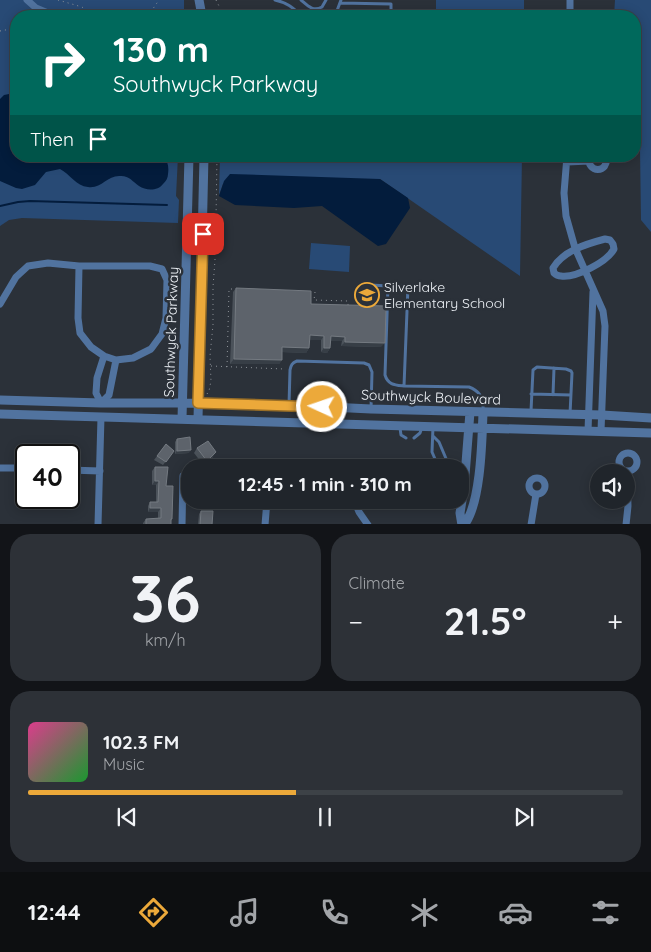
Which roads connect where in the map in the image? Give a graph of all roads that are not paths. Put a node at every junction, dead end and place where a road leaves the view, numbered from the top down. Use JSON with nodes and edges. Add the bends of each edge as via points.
{"nodes":[{"id":1,"x":27,"y":0,"type":"edge"},
{"id":2,"x":275,"y":0,"type":"edge"},
{"id":3,"x":301,"y":0,"type":"edge"},
{"id":4,"x":326,"y":0,"type":"edge"},
{"id":5,"x":341,"y":2,"type":"edge"},
{"id":6,"x":41,"y":10,"type":"edge"},
{"id":7,"x":296,"y":10,"type":"edge"},
{"id":8,"x":391,"y":10,"type":"edge"},
{"id":9,"x":189,"y":162,"type":"edge"},
{"id":10,"x":204,"y":162,"type":"edge"},
{"id":11,"x":567,"y":162,"type":"edge"},
{"id":12,"x":589,"y":162,"type":"edge"},
{"id":13,"x":607,"y":162,"type":"edge"},
{"id":14,"x":575,"y":248,"type":"junction"},
{"id":15,"x":79,"y":266,"type":"junction"},
{"id":16,"x":585,"y":271,"type":"junction"},
{"id":17,"x":186,"y":272,"type":"junction"},
{"id":18,"x":202,"y":273,"type":"junction"},
{"id":19,"x":388,"y":286,"type":"junction"},
{"id":20,"x":594,"y":289,"type":"junction"},
{"id":21,"x":0,"y":304,"type":"edge"},
{"id":22,"x":370,"y":306,"type":"edge"},
{"id":23,"x":104,"y":356,"type":"junction"},
{"id":24,"x":116,"y":360,"type":"junction"},
{"id":25,"x":591,"y":363,"type":"junction"},
{"id":26,"x":604,"y":363,"type":"junction"},
{"id":27,"x":554,"y":368,"type":"junction"},
{"id":28,"x":97,"y":378,"type":"junction"},
{"id":29,"x":112,"y":380,"type":"junction"},
{"id":30,"x":404,"y":386,"type":"junction"},
{"id":31,"x":531,"y":394,"type":"junction"},
{"id":32,"x":552,"y":395,"type":"junction"},
{"id":33,"x":571,"y":395,"type":"junction"},
{"id":34,"x":0,"y":400,"type":"edge"},
{"id":35,"x":101,"y":403,"type":"junction"},
{"id":36,"x":182,"y":403,"type":"junction"},
{"id":37,"x":198,"y":403,"type":"junction"},
{"id":38,"x":289,"y":405,"type":"junction"},
{"id":39,"x":371,"y":409,"type":"junction"},
{"id":40,"x":470,"y":412,"type":"junction"},
{"id":41,"x":484,"y":412,"type":"junction"},
{"id":42,"x":531,"y":413,"type":"junction"},
{"id":43,"x":0,"y":414,"type":"edge"},
{"id":44,"x":570,"y":414,"type":"junction"},
{"id":45,"x":589,"y":415,"type":"junction"},
{"id":46,"x":602,"y":415,"type":"junction"},
{"id":47,"x":101,"y":417,"type":"junction"},
{"id":48,"x":651,"y":418,"type":"edge"},
{"id":49,"x":182,"y":419,"type":"junction"},
{"id":50,"x":198,"y":419,"type":"junction"},
{"id":51,"x":288,"y":422,"type":"junction"},
{"id":52,"x":370,"y":424,"type":"junction"},
{"id":53,"x":400,"y":424,"type":"junction"},
{"id":54,"x":422,"y":425,"type":"junction"},
{"id":55,"x":433,"y":425,"type":"junction"},
{"id":56,"x":469,"y":427,"type":"junction"},
{"id":57,"x":483,"y":428,"type":"junction"},
{"id":58,"x":588,"y":431,"type":"junction"},
{"id":59,"x":602,"y":431,"type":"junction"},
{"id":60,"x":651,"y":433,"type":"edge"},
{"id":61,"x":433,"y":435,"type":"junction"},
{"id":62,"x":406,"y":438,"type":"dead end"},
{"id":63,"x":414,"y":438,"type":"dead end"},
{"id":64,"x":435,"y":459,"type":"edge"},
{"id":65,"x":446,"y":459,"type":"edge"},
{"id":66,"x":465,"y":459,"type":"edge"},
{"id":67,"x":0,"y":468,"type":"edge"},
{"id":68,"x":15,"y":468,"type":"edge"},
{"id":69,"x":80,"y":470,"type":"edge"},
{"id":70,"x":100,"y":471,"type":"junction"},
{"id":71,"x":536,"y":494,"type":"dead end"},
{"id":72,"x":182,"y":509,"type":"edge"},
{"id":73,"x":266,"y":509,"type":"edge"},
{"id":74,"x":358,"y":509,"type":"edge"},
{"id":75,"x":460,"y":509,"type":"edge"},
{"id":76,"x":628,"y":509,"type":"edge"},
{"id":77,"x":98,"y":524,"type":"edge"},
{"id":78,"x":182,"y":524,"type":"edge"},
{"id":79,"x":265,"y":524,"type":"edge"},
{"id":80,"x":368,"y":524,"type":"edge"},
{"id":81,"x":463,"y":524,"type":"edge"},
{"id":82,"x":531,"y":524,"type":"edge"},
{"id":83,"x":626,"y":524,"type":"edge"}],
"edges":[{"from":1,"to":6,"type":"street"},
{"from":2,"to":7,"type":"lane"},
{"from":3,"to":4,"type":"lane","via":[[315,10]]},
{"from":5,"to":8,"type":"lane","via":[[391,4]]},
{"from":9,"to":17,"type":"street","name":"Southwyck Parkway"},
{"from":10,"to":18,"type":"street","name":"Southwyck Parkway"},
{"from":11,"to":14,"type":"street","via":[[566,216]]},
{"from":12,"to":13,"type":"street","via":[[590,166],[598,170]]},
{"from":14,"to":16,"type":"street"},
{"from":14,"to":16,"type":"street","via":[[556,262],[554,273],[566,276]]},
{"from":14,"to":16,"type":"street","via":[[605,239],[613,244],[614,249],[608,256]]},
{"from":15,"to":21,"type":"street","via":[[28,266],[16,277]]},
{"from":15,"to":23,"type":"street","via":[[80,333],[91,348]]},
{"from":15,"to":24,"type":"street","via":[[150,266],[162,269],[167,280],[166,318],[162,334],[151,349],[133,358]]},
{"from":16,"to":20,"type":"street"},
{"from":17,"to":18,"type":"street"},
{"from":17,"to":36,"type":"street","name":"Southwyck Parkway"},
{"from":18,"to":37,"type":"street","name":"Southwyck Parkway"},
{"from":19,"to":22,"type":"lane","via":[[371,285]]},
{"from":19,"to":30,"type":"lane","via":[[385,375],[392,384]]},
{"from":19,"to":30,"type":"lane","via":[[408,286]]},
{"from":20,"to":25,"type":"street"},
{"from":20,"to":26,"type":"street","via":[[603,311]]},
{"from":23,"to":24,"type":"street"},
{"from":23,"to":28,"type":"street"},
{"from":24,"to":29,"type":"street"},
{"from":25,"to":26,"type":"street"},
{"from":25,"to":45,"type":"street"},
{"from":26,"to":46,"type":"street"},
{"from":27,"to":31,"type":"lane","via":[[537,367],[533,370]]},
{"from":27,"to":32,"type":"lane"},
{"from":27,"to":33,"type":"lane","via":[[571,371]]},
{"from":28,"to":29,"type":"street"},
{"from":28,"to":35,"type":"street","via":[[96,393]]},
{"from":29,"to":35,"type":"street","via":[[109,395]]},
{"from":30,"to":41,"type":"lane","via":[[469,387],[480,394]]},
{"from":31,"to":32,"type":"lane"},
{"from":31,"to":42,"type":"lane"},
{"from":32,"to":33,"type":"lane"},
{"from":33,"to":44,"type":"lane"},
{"from":34,"to":35,"type":"street","name":"Southwyck Boulevard"},
{"from":35,"to":36,"type":"street","name":"Southwyck Boulevard"},
{"from":35,"to":47,"type":"street"},
{"from":36,"to":37,"type":"street","name":"Southwyck Boulevard"},
{"from":36,"to":49,"type":"street","name":"Southwyck Parkway"},
{"from":37,"to":38,"type":"street","name":"Southwyck Boulevard"},
{"from":37,"to":50,"type":"street","name":"Southwyck Parkway"},
{"from":38,"to":39,"type":"street","name":"Southwyck Boulevard"},
{"from":38,"to":39,"type":"lane","via":[[293,362],[364,363],[372,372]]},
{"from":38,"to":51,"type":"street"},
{"from":39,"to":40,"type":"street","name":"Southwyck Boulevard"},
{"from":39,"to":52,"type":"street"},
{"from":40,"to":41,"type":"street","name":"Southwyck Boulevard"},
{"from":40,"to":56,"type":"street"},
{"from":41,"to":42,"type":"street","name":"Southwyck Boulevard"},
{"from":41,"to":57,"type":"street"},
{"from":42,"to":44,"type":"street","name":"Southwyck Boulevard"},
{"from":43,"to":47,"type":"street","name":"Southwyck Boulevard"},
{"from":44,"to":45,"type":"street","name":"Southwyck Boulevard"},
{"from":45,"to":46,"type":"street","name":"Southwyck Boulevard"},
{"from":45,"to":58,"type":"street"},
{"from":46,"to":48,"type":"street","name":"Southwyck Boulevard"},
{"from":46,"to":59,"type":"street"},
{"from":47,"to":49,"type":"street","name":"Southwyck Boulevard"},
{"from":47,"to":70,"type":"street"},
{"from":49,"to":50,"type":"street","name":"Southwyck Boulevard"},
{"from":50,"to":51,"type":"street","name":"Southwyck Boulevard"},
{"from":51,"to":52,"type":"street","name":"Southwyck Boulevard"},
{"from":52,"to":53,"type":"street","name":"Southwyck Boulevard"},
{"from":53,"to":54,"type":"street","name":"Southwyck Boulevard"},
{"from":53,"to":62,"type":"lane","via":[[400,432]]},
{"from":54,"to":55,"type":"street","name":"Southwyck Boulevard"},
{"from":54,"to":63,"type":"lane","via":[[420,434]]},
{"from":55,"to":56,"type":"street","name":"Southwyck Boulevard"},
{"from":55,"to":61,"type":"lane"},
{"from":56,"to":57,"type":"street","name":"Southwyck Boulevard"},
{"from":56,"to":66,"type":"street"},
{"from":57,"to":58,"type":"street","name":"Southwyck Boulevard"},
{"from":57,"to":81,"type":"street","via":[[474,502]]},
{"from":58,"to":59,"type":"street","name":"Southwyck Boulevard"},
{"from":59,"to":60,"type":"street","name":"Southwyck Boulevard"},
{"from":61,"to":64,"type":"lane"},
{"from":61,"to":65,"type":"lane"},
{"from":67,"to":68,"type":"street"},
{"from":69,"to":70,"type":"street"},
{"from":70,"to":77,"type":"street"},
{"from":71,"to":82,"type":"street"},
{"from":72,"to":78,"type":"street"},
{"from":73,"to":79,"type":"street"},
{"from":74,"to":80,"type":"street"},
{"from":75,"to":81,"type":"street"},
{"from":76,"to":83,"type":"street"}]}
